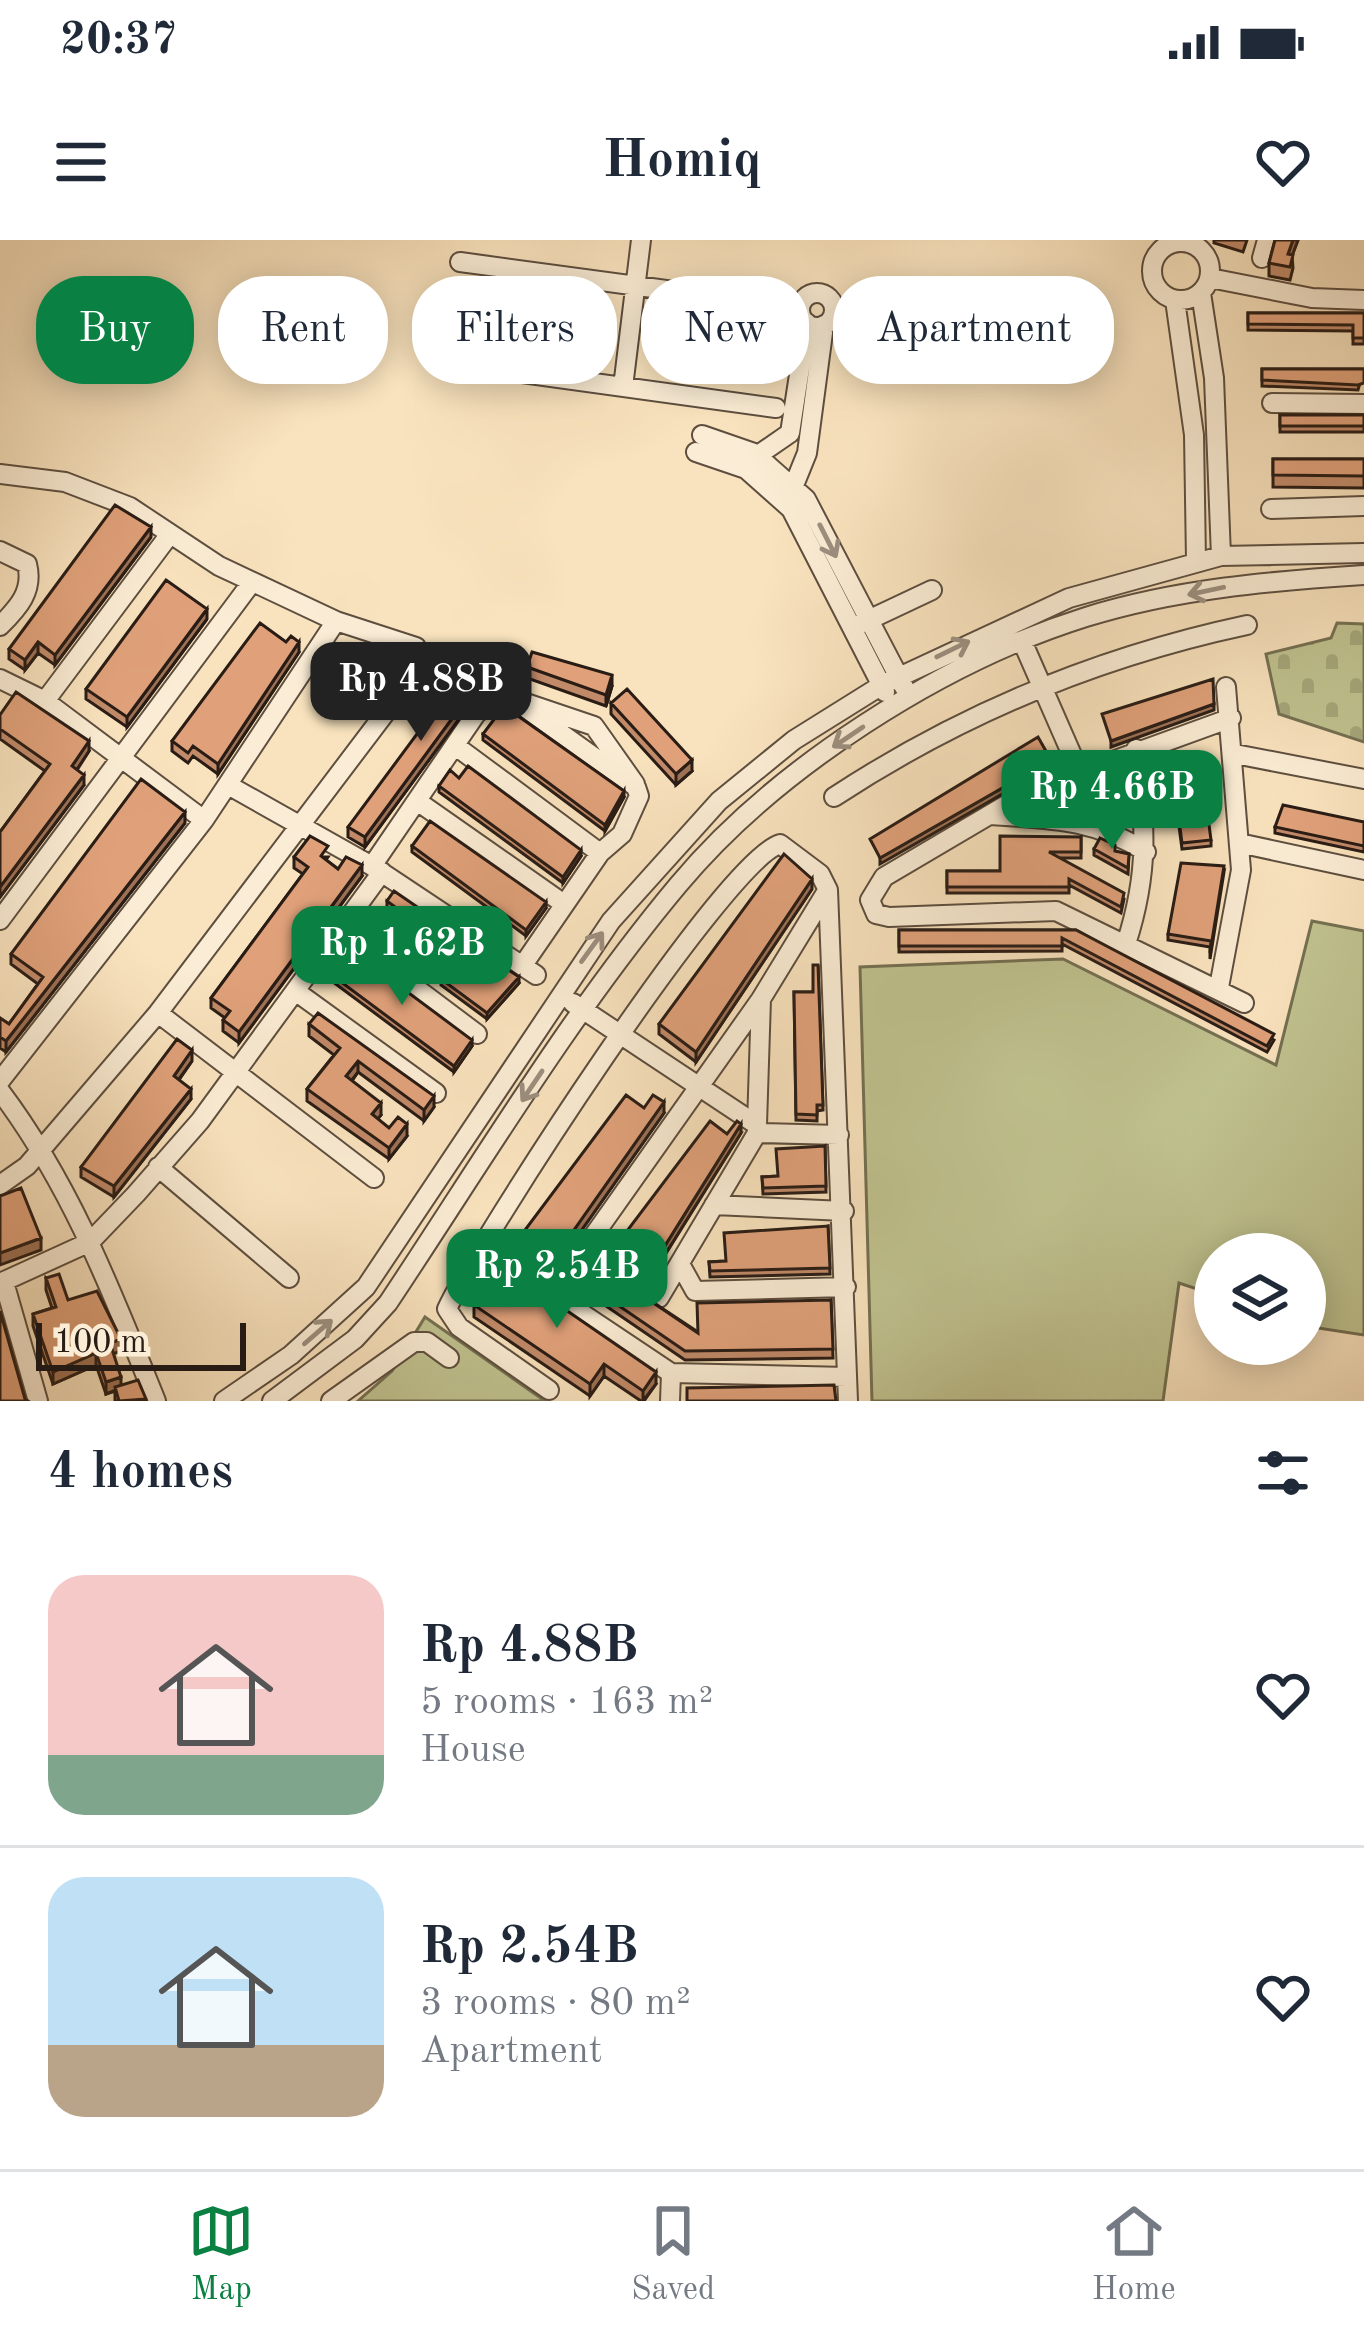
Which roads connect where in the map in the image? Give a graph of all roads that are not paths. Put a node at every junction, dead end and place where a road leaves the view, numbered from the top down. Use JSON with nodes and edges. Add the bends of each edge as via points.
{"nodes":[{"id":1,"x":640,"y":240,"type":"edge"},
{"id":2,"x":460,"y":262,"type":"dead end"},
{"id":3,"x":635,"y":286,"type":"junction"},
{"id":4,"x":1205,"y":286,"type":"junction"},
{"id":5,"x":1175,"y":300,"type":"junction"},
{"id":6,"x":1364,"y":300,"type":"edge"},
{"id":7,"x":810,"y":319,"type":"junction"},
{"id":8,"x":601,"y":384,"type":"edge"},
{"id":9,"x":623,"y":387,"type":"junction"},
{"id":10,"x":1272,"y":403,"type":"dead end"},
{"id":11,"x":1364,"y":404,"type":"edge"},
{"id":12,"x":776,"y":408,"type":"dead end"},
{"id":13,"x":1194,"y":435,"type":"junction"},
{"id":14,"x":1217,"y":435,"type":"junction"},
{"id":15,"x":699,"y":444,"type":"dead end"},
{"id":16,"x":750,"y":461,"type":"junction"},
{"id":17,"x":0,"y":474,"type":"edge"},
{"id":18,"x":790,"y":494,"type":"junction"},
{"id":19,"x":1364,"y":506,"type":"edge"},
{"id":20,"x":1270,"y":509,"type":"dead end"},
{"id":21,"x":170,"y":534,"type":"junction"},
{"id":22,"x":0,"y":550,"type":"edge"},
{"id":23,"x":1272,"y":553,"type":"junction"},
{"id":24,"x":1364,"y":553,"type":"edge"},
{"id":25,"x":1221,"y":556,"type":"junction"},
{"id":26,"x":1196,"y":561,"type":"junction"},
{"id":27,"x":1364,"y":575,"type":"edge"},
{"id":28,"x":1276,"y":581,"type":"junction"},
{"id":29,"x":252,"y":582,"type":"junction"},
{"id":30,"x":932,"y":590,"type":"dead end"},
{"id":31,"x":336,"y":621,"type":"junction"},
{"id":32,"x":861,"y":624,"type":"junction"},
{"id":33,"x":1247,"y":625,"type":"dead end"},
{"id":34,"x":0,"y":626,"type":"edge"},
{"id":35,"x":1023,"y":643,"type":"junction"},
{"id":36,"x":0,"y":679,"type":"edge"},
{"id":37,"x":890,"y":681,"type":"junction"},
{"id":38,"x":1041,"y":684,"type":"junction"},
{"id":39,"x":1226,"y":687,"type":"dead end"},
{"id":40,"x":45,"y":701,"type":"junction"},
{"id":41,"x":902,"y":703,"type":"junction"},
{"id":42,"x":1231,"y":718,"type":"junction"},
{"id":43,"x":457,"y":747,"type":"junction"},
{"id":44,"x":1136,"y":749,"type":"junction"},
{"id":45,"x":1234,"y":754,"type":"junction"},
{"id":46,"x":124,"y":762,"type":"junction"},
{"id":47,"x":1079,"y":771,"type":"junction"},
{"id":48,"x":1364,"y":779,"type":"edge"},
{"id":49,"x":228,"y":785,"type":"junction"},
{"id":50,"x":834,"y":797,"type":"dead end"},
{"id":51,"x":417,"y":801,"type":"junction"},
{"id":52,"x":990,"y":815,"type":"junction"},
{"id":53,"x":204,"y":820,"type":"junction"},
{"id":54,"x":302,"y":824,"type":"junction"},
{"id":55,"x":1239,"y":843,"type":"junction"},
{"id":56,"x":1146,"y":852,"type":"junction"},
{"id":57,"x":600,"y":854,"type":"junction"},
{"id":58,"x":377,"y":869,"type":"junction"},
{"id":59,"x":1364,"y":870,"type":"edge"},
{"id":60,"x":827,"y":890,"type":"junction"},
{"id":61,"x":564,"y":904,"type":"junction"},
{"id":62,"x":0,"y":920,"type":"edge"},
{"id":63,"x":340,"y":931,"type":"junction"},
{"id":64,"x":1126,"y":944,"type":"junction"},
{"id":65,"x":1219,"y":987,"type":"junction"},
{"id":66,"x":560,"y":991,"type":"junction"},
{"id":67,"x":298,"y":993,"type":"junction"},
{"id":68,"x":761,"y":999,"type":"junction"},
{"id":69,"x":1244,"y":1004,"type":"dead end"},
{"id":70,"x":582,"y":1010,"type":"junction"},
{"id":71,"x":158,"y":1013,"type":"junction"},
{"id":72,"x":477,"y":1034,"type":"dead end"},
{"id":73,"x":618,"y":1035,"type":"junction"},
{"id":74,"x":234,"y":1076,"type":"junction"},
{"id":75,"x":0,"y":1082,"type":"edge"},
{"id":76,"x":698,"y":1090,"type":"junction"},
{"id":77,"x":0,"y":1091,"type":"edge"},
{"id":78,"x":436,"y":1094,"type":"edge"},
{"id":79,"x":757,"y":1129,"type":"junction"},
{"id":80,"x":839,"y":1135,"type":"junction"},
{"id":81,"x":41,"y":1145,"type":"junction"},
{"id":82,"x":158,"y":1167,"type":"junction"},
{"id":83,"x":374,"y":1178,"type":"dead end"},
{"id":84,"x":0,"y":1185,"type":"edge"},
{"id":85,"x":714,"y":1205,"type":"junction"},
{"id":86,"x":844,"y":1210,"type":"junction"},
{"id":87,"x":90,"y":1242,"type":"junction"},
{"id":88,"x":484,"y":1248,"type":"junction"},
{"id":89,"x":680,"y":1264,"type":"junction"},
{"id":90,"x":289,"y":1279,"type":"dead end"},
{"id":91,"x":2,"y":1283,"type":"edge"},
{"id":92,"x":846,"y":1287,"type":"junction"},
{"id":93,"x":553,"y":1293,"type":"junction"},
{"id":94,"x":658,"y":1298,"type":"dead end"},
{"id":95,"x":449,"y":1358,"type":"dead end"},
{"id":96,"x":670,"y":1372,"type":"junction"},
{"id":97,"x":847,"y":1377,"type":"junction"},
{"id":98,"x":549,"y":1390,"type":"dead end"},
{"id":99,"x":38,"y":1401,"type":"edge"},
{"id":100,"x":156,"y":1401,"type":"edge"},
{"id":101,"x":224,"y":1401,"type":"edge"},
{"id":102,"x":272,"y":1401,"type":"edge"},
{"id":103,"x":331,"y":1401,"type":"edge"},
{"id":104,"x":670,"y":1401,"type":"edge"},
{"id":105,"x":848,"y":1401,"type":"edge"}],
"edges":[{"from":1,"to":3,"type":"street"},
{"from":2,"to":3,"type":"street"},
{"from":3,"to":7,"type":"street"},
{"from":3,"to":9,"type":"street"},
{"from":4,"to":5,"type":"street"},
{"from":4,"to":5,"type":"street","via":[[1208,260],[1196,246],[1161,249],[1154,284]]},
{"from":4,"to":6,"type":"street"},
{"from":4,"to":14,"type":"street"},
{"from":5,"to":13,"type":"street"},
{"from":7,"to":16,"type":"street","via":[[790,433]]},
{"from":7,"to":18,"type":"street"},
{"from":8,"to":9,"type":"street"},
{"from":9,"to":12,"type":"street"},
{"from":10,"to":11,"type":"street"},
{"from":13,"to":14,"type":"street"},
{"from":13,"to":26,"type":"street"},
{"from":14,"to":25,"type":"street"},
{"from":15,"to":16,"type":"street"},
{"from":16,"to":18,"type":"street"},
{"from":17,"to":21,"type":"street","via":[[86,488]]},
{"from":18,"to":32,"type":"street"},
{"from":19,"to":20,"type":"street"},
{"from":21,"to":29,"type":"street"},
{"from":21,"to":40,"type":"street"},
{"from":22,"to":34,"type":"street","via":[[27,564],[31,580]]},
{"from":23,"to":24,"type":"street"},
{"from":23,"to":25,"type":"street"},
{"from":23,"to":28,"type":"street"},
{"from":25,"to":26,"type":"street"},
{"from":37,"to":26,"type":"street","one_way":true,"via":[[1069,598]]},
{"from":27,"to":28,"type":"street"},
{"from":28,"to":35,"type":"street","one_way":true,"via":[[1085,617]]},
{"from":29,"to":31,"type":"street"},
{"from":29,"to":46,"type":"street"},
{"from":30,"to":32,"type":"street"},
{"from":31,"to":49,"type":"street"},
{"from":31,"to":54,"type":"street","via":[[416,647],[423,663]]},
{"from":32,"to":37,"type":"street"},
{"from":33,"to":38,"type":"street"},
{"from":35,"to":38,"type":"street"},
{"from":35,"to":41,"type":"street"},
{"from":36,"to":40,"type":"street"},
{"from":37,"to":41,"type":"street"},
{"from":66,"to":37,"type":"street","one_way":true,"via":[[719,801],[794,740]]},
{"from":38,"to":47,"type":"street"},
{"from":38,"to":50,"type":"street"},
{"from":39,"to":42,"type":"street"},
{"from":40,"to":46,"type":"street"},
{"from":41,"to":70,"type":"street","one_way":true,"via":[[814,760],[743,820],[680,883]]},
{"from":42,"to":44,"type":"street"},
{"from":42,"to":45,"type":"street"},
{"from":43,"to":51,"type":"street"},
{"from":43,"to":57,"type":"street"},
{"from":43,"to":57,"type":"street","via":[[494,698],[594,726],[636,787],[638,809]]},
{"from":44,"to":47,"type":"street"},
{"from":44,"to":56,"type":"street"},
{"from":45,"to":48,"type":"street"},
{"from":45,"to":55,"type":"street"},
{"from":46,"to":53,"type":"street"},
{"from":46,"to":62,"type":"street"},
{"from":47,"to":52,"type":"street"},
{"from":49,"to":53,"type":"street"},
{"from":49,"to":54,"type":"street"},
{"from":51,"to":58,"type":"street"},
{"from":51,"to":61,"type":"street"},
{"from":52,"to":56,"type":"street","via":[[1074,819]]},
{"from":52,"to":64,"type":"street","via":[[884,877],[870,896],[876,914],[1056,910]]},
{"from":53,"to":75,"type":"street"},
{"from":54,"to":58,"type":"street"},
{"from":54,"to":71,"type":"street"},
{"from":55,"to":59,"type":"street"},
{"from":55,"to":65,"type":"street"},
{"from":56,"to":64,"type":"street"},
{"from":57,"to":61,"type":"street"},
{"from":58,"to":61,"type":"street","via":[[530,970]]},
{"from":58,"to":63,"type":"street"},
{"from":60,"to":68,"type":"street"},
{"from":60,"to":73,"type":"street","via":[[787,847],[770,848]]},
{"from":60,"to":80,"type":"street"},
{"from":63,"to":67,"type":"street"},
{"from":63,"to":72,"type":"street"},
{"from":64,"to":65,"type":"street"},
{"from":65,"to":69,"type":"street"},
{"from":66,"to":70,"type":"street"},
{"from":101,"to":66,"type":"street","one_way":true,"via":[[291,1355],[366,1287]]},
{"from":67,"to":74,"type":"street"},
{"from":67,"to":78,"type":"street"},
{"from":68,"to":76,"type":"street"},
{"from":68,"to":79,"type":"street"},
{"from":70,"to":73,"type":"street"},
{"from":70,"to":102,"type":"street","one_way":true,"via":[[388,1303],[355,1339]]},
{"from":71,"to":74,"type":"street"},
{"from":71,"to":81,"type":"street"},
{"from":73,"to":76,"type":"street"},
{"from":73,"to":88,"type":"street"},
{"from":74,"to":82,"type":"street"},
{"from":74,"to":83,"type":"street"},
{"from":76,"to":79,"type":"street"},
{"from":76,"to":93,"type":"street"},
{"from":77,"to":81,"type":"street"},
{"from":79,"to":80,"type":"street"},
{"from":79,"to":85,"type":"street"},
{"from":80,"to":86,"type":"street"},
{"from":81,"to":84,"type":"street"},
{"from":81,"to":87,"type":"street"},
{"from":82,"to":87,"type":"street"},
{"from":82,"to":90,"type":"street"},
{"from":85,"to":86,"type":"street"},
{"from":85,"to":89,"type":"street"},
{"from":86,"to":92,"type":"street"},
{"from":87,"to":91,"type":"street"},
{"from":87,"to":100,"type":"street"},
{"from":88,"to":93,"type":"street"},
{"from":88,"to":98,"type":"street","via":[[452,1298],[450,1318]]},
{"from":89,"to":92,"type":"street","via":[[695,1291]]},
{"from":89,"to":94,"type":"street"},
{"from":91,"to":99,"type":"street"},
{"from":92,"to":97,"type":"street"},
{"from":93,"to":96,"type":"street"},
{"from":95,"to":103,"type":"street","via":[[414,1342]]},
{"from":96,"to":97,"type":"street"},
{"from":96,"to":104,"type":"street"},
{"from":97,"to":105,"type":"street"}]}
